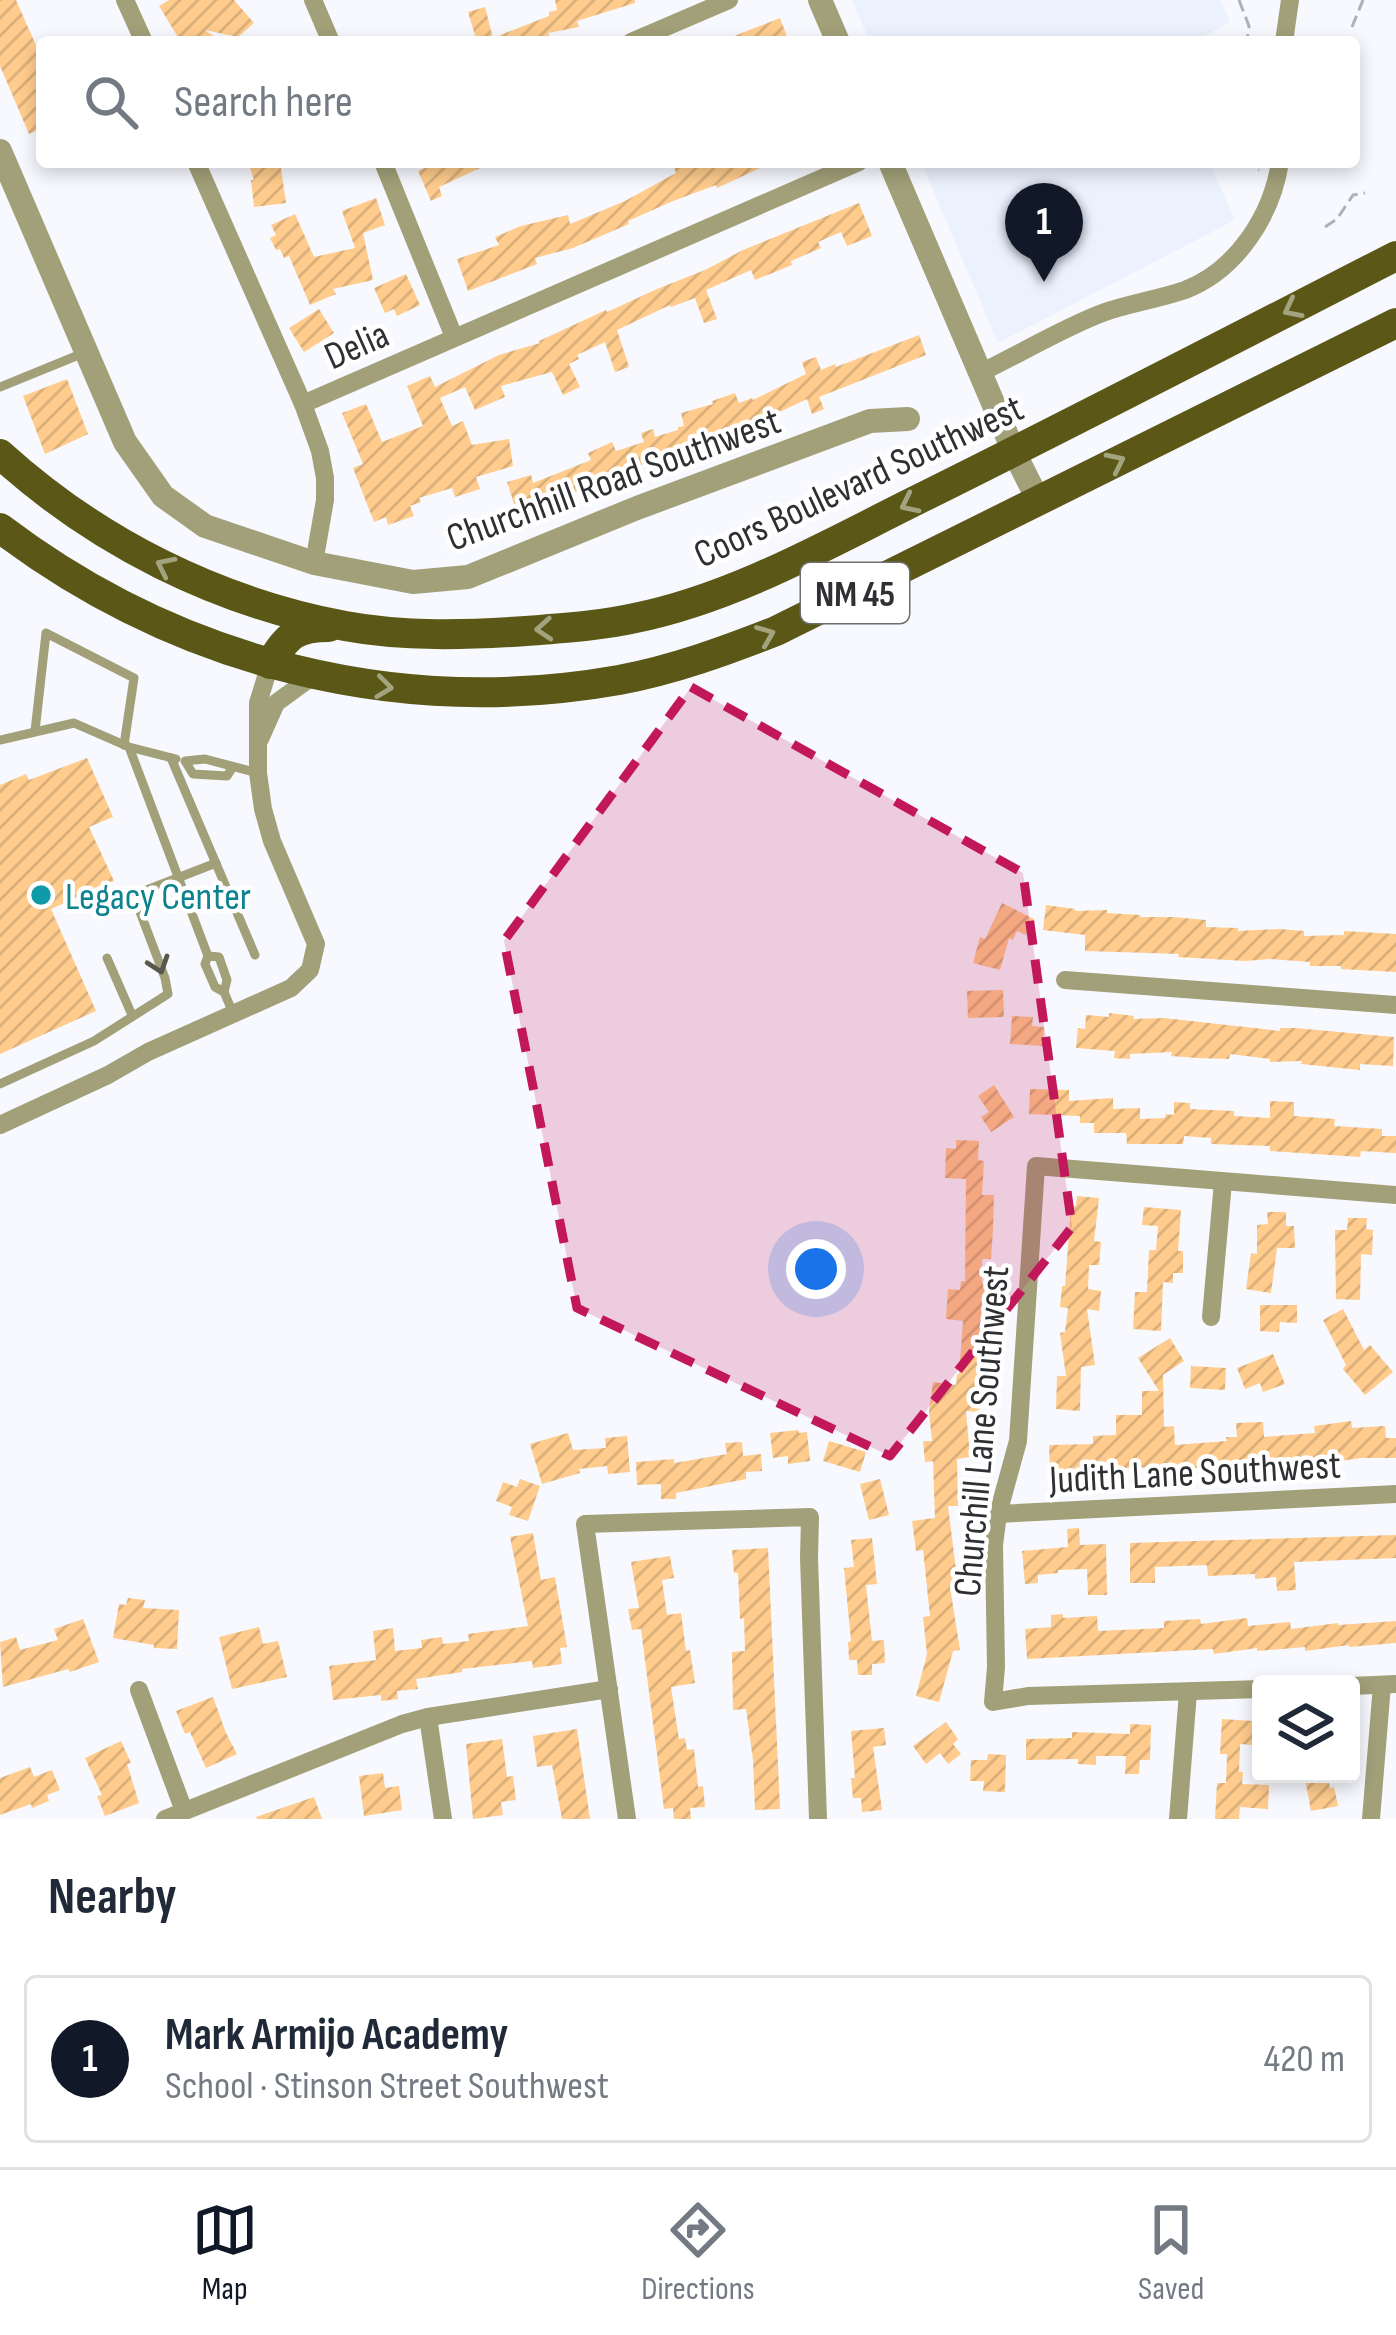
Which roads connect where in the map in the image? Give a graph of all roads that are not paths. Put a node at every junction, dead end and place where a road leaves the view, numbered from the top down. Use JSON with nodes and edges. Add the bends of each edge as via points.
{"nodes":[{"id":1,"x":125,"y":0,"type":"edge"},
{"id":2,"x":313,"y":0,"type":"edge"},
{"id":3,"x":729,"y":0,"type":"edge"},
{"id":4,"x":820,"y":0,"type":"edge"},
{"id":5,"x":1291,"y":0,"type":"edge"},
{"id":6,"x":140,"y":36,"type":"edge"},
{"id":7,"x":329,"y":36,"type":"edge"},
{"id":8,"x":645,"y":36,"type":"edge"},
{"id":9,"x":835,"y":36,"type":"edge"},
{"id":10,"x":1285,"y":36,"type":"edge"},
{"id":11,"x":0,"y":151,"type":"edge"},
{"id":12,"x":199,"y":168,"type":"edge"},
{"id":13,"x":385,"y":168,"type":"edge"},
{"id":14,"x":845,"y":168,"type":"edge"},
{"id":15,"x":893,"y":168,"type":"edge"},
{"id":16,"x":1273,"y":168,"type":"edge"},
{"id":17,"x":1396,"y":256,"type":"edge"},
{"id":18,"x":1396,"y":323,"type":"edge"},
{"id":19,"x":454,"y":337,"type":"junction"},
{"id":20,"x":86,"y":352,"type":"junction"},
{"id":21,"x":980,"y":373,"type":"junction"},
{"id":22,"x":0,"y":387,"type":"edge"},
{"id":23,"x":303,"y":404,"type":"junction"},
{"id":24,"x":908,"y":419,"type":"dead end"},
{"id":25,"x":1014,"y":452,"type":"junction"},
{"id":26,"x":0,"y":454,"type":"edge"},
{"id":27,"x":1038,"y":500,"type":"junction"},
{"id":28,"x":0,"y":528,"type":"edge"},
{"id":29,"x":314,"y":563,"type":"junction"},
{"id":30,"x":347,"y":626,"type":"junction"},
{"id":31,"x":270,"y":664,"type":"junction"},
{"id":32,"x":313,"y":676,"type":"junction"},
{"id":33,"x":34,"y":731,"type":"junction"},
{"id":34,"x":0,"y":740,"type":"edge"},
{"id":35,"x":257,"y":743,"type":"junction"},
{"id":36,"x":126,"y":746,"type":"junction"},
{"id":37,"x":171,"y":758,"type":"junction"},
{"id":38,"x":185,"y":761,"type":"junction"},
{"id":39,"x":232,"y":768,"type":"junction"},
{"id":40,"x":258,"y":773,"type":"junction"},
{"id":41,"x":215,"y":863,"type":"junction"},
{"id":42,"x":179,"y":879,"type":"junction"},
{"id":43,"x":254,"y":955,"type":"dead end"},
{"id":44,"x":107,"y":958,"type":"dead end"},
{"id":45,"x":1065,"y":980,"type":"dead end"},
{"id":46,"x":1396,"y":1005,"type":"edge"},
{"id":47,"x":233,"y":1013,"type":"junction"},
{"id":48,"x":132,"y":1015,"type":"junction"},
{"id":49,"x":0,"y":1084,"type":"edge"},
{"id":50,"x":0,"y":1125,"type":"edge"},
{"id":51,"x":1222,"y":1182,"type":"junction"},
{"id":52,"x":1396,"y":1195,"type":"edge"},
{"id":53,"x":1211,"y":1316,"type":"dead end"},
{"id":54,"x":1396,"y":1494,"type":"edge"},
{"id":55,"x":998,"y":1514,"type":"junction"},
{"id":56,"x":1389,"y":1684,"type":"edge"},
{"id":57,"x":609,"y":1689,"type":"junction"},
{"id":58,"x":1252,"y":1689,"type":"edge"},
{"id":59,"x":139,"y":1690,"type":"dead end"},
{"id":60,"x":1188,"y":1692,"type":"junction"},
{"id":61,"x":428,"y":1717,"type":"junction"},
{"id":62,"x":184,"y":1810,"type":"junction"},
{"id":63,"x":164,"y":1819,"type":"edge"},
{"id":64,"x":443,"y":1819,"type":"edge"},
{"id":65,"x":627,"y":1819,"type":"edge"},
{"id":66,"x":818,"y":1819,"type":"edge"},
{"id":67,"x":1178,"y":1819,"type":"edge"},
{"id":68,"x":1371,"y":1819,"type":"edge"}],
"edges":[{"from":1,"to":6,"type":"street"},
{"from":2,"to":7,"type":"street"},
{"from":3,"to":8,"type":"street"},
{"from":4,"to":9,"type":"street"},
{"from":5,"to":10,"type":"street"},
{"from":11,"to":20,"type":"street","name":"Churchhill Road Southwest"},
{"from":12,"to":23,"type":"street"},
{"from":13,"to":19,"type":"street"},
{"from":14,"to":19,"type":"street","name":"Delia"},
{"from":15,"to":21,"type":"street"},
{"from":16,"to":21,"type":"street","via":[[1275,188],[1259,222],[1211,276],[1106,312]]},
{"from":17,"to":25,"type":"main road","name":"Coors Boulevard Southwest","number":"NM 45","one_way":true},
{"from":27,"to":18,"type":"main road","number":"NM 45","one_way":true},
{"from":19,"to":23,"type":"street","name":"Delia"},
{"from":20,"to":22,"type":"lane"},
{"from":20,"to":29,"type":"street","name":"Churchhill Road Southwest","via":[[125,442],[163,496],[206,526]]},
{"from":21,"to":25,"type":"street"},
{"from":23,"to":29,"type":"street","name":"Delia","via":[[325,478]]},
{"from":24,"to":29,"type":"street","name":"Churchhill Road Southwest","via":[[871,421],[468,578],[413,582]]},
{"from":25,"to":27,"type":"street"},
{"from":25,"to":30,"type":"main road","name":"Coors Boulevard Southwest","number":"NM 45","one_way":true,"via":[[745,583],[637,618],[459,635]]},
{"from":30,"to":26,"type":"main road","name":"Coors Boulevard Southwest","number":"NM 45","one_way":true,"via":[[230,594],[145,557]]},
{"from":32,"to":27,"type":"main road","number":"NM 45","one_way":true,"via":[[420,691],[522,692],[669,668],[776,631]]},
{"from":28,"to":31,"type":"main road","number":"NM 45","via":[[126,608]]},
{"from":30,"to":31,"type":"main road","via":[[285,638]]},
{"from":31,"to":32,"type":"main road","number":"NM 45"},
{"from":31,"to":35,"type":"street"},
{"from":32,"to":35,"type":"street","via":[[276,703]]},
{"from":33,"to":34,"type":"lane"},
{"from":33,"to":36,"type":"lane","via":[[74,723]]},
{"from":33,"to":36,"type":"lane","via":[[46,633],[134,678]]},
{"from":35,"to":40,"type":"street"},
{"from":36,"to":37,"type":"lane"},
{"from":36,"to":42,"type":"lane"},
{"from":37,"to":38,"type":"lane"},
{"from":37,"to":41,"type":"lane"},
{"from":38,"to":39,"type":"lane"},
{"from":38,"to":39,"type":"lane","via":[[193,774],[227,776]]},
{"from":39,"to":40,"type":"lane"},
{"from":40,"to":47,"type":"street","via":[[272,841],[316,944],[310,970],[291,988]]},
{"from":41,"to":42,"type":"lane"},
{"from":41,"to":43,"type":"lane"},
{"from":42,"to":47,"type":"lane","via":[[208,956],[219,957]]},
{"from":42,"to":48,"type":"lane","one_way":true,"via":[[144,891],[136,904],[168,994]]},
{"from":44,"to":48,"type":"lane"},
{"from":45,"to":46,"type":"street"},
{"from":47,"to":50,"type":"street"},
{"from":48,"to":49,"type":"lane"},
{"from":51,"to":52,"type":"street"},
{"from":51,"to":53,"type":"street"},
{"from":51,"to":55,"type":"street","name":"Churchill Lane Southwest","via":[[1036,1166],[1018,1441]]},
{"from":54,"to":55,"type":"street","name":"Judith Lane Southwest"},
{"from":55,"to":60,"type":"street","name":"Churchill Lane Southwest","via":[[993,1702]]},
{"from":56,"to":68,"type":"street"},
{"from":57,"to":61,"type":"street"},
{"from":57,"to":65,"type":"street"},
{"from":57,"to":66,"type":"street","via":[[585,1524],[810,1517]]},
{"from":58,"to":60,"type":"street"},
{"from":59,"to":62,"type":"street"},
{"from":60,"to":67,"type":"street"},
{"from":61,"to":62,"type":"street"},
{"from":61,"to":64,"type":"street"},
{"from":62,"to":63,"type":"street"}]}
